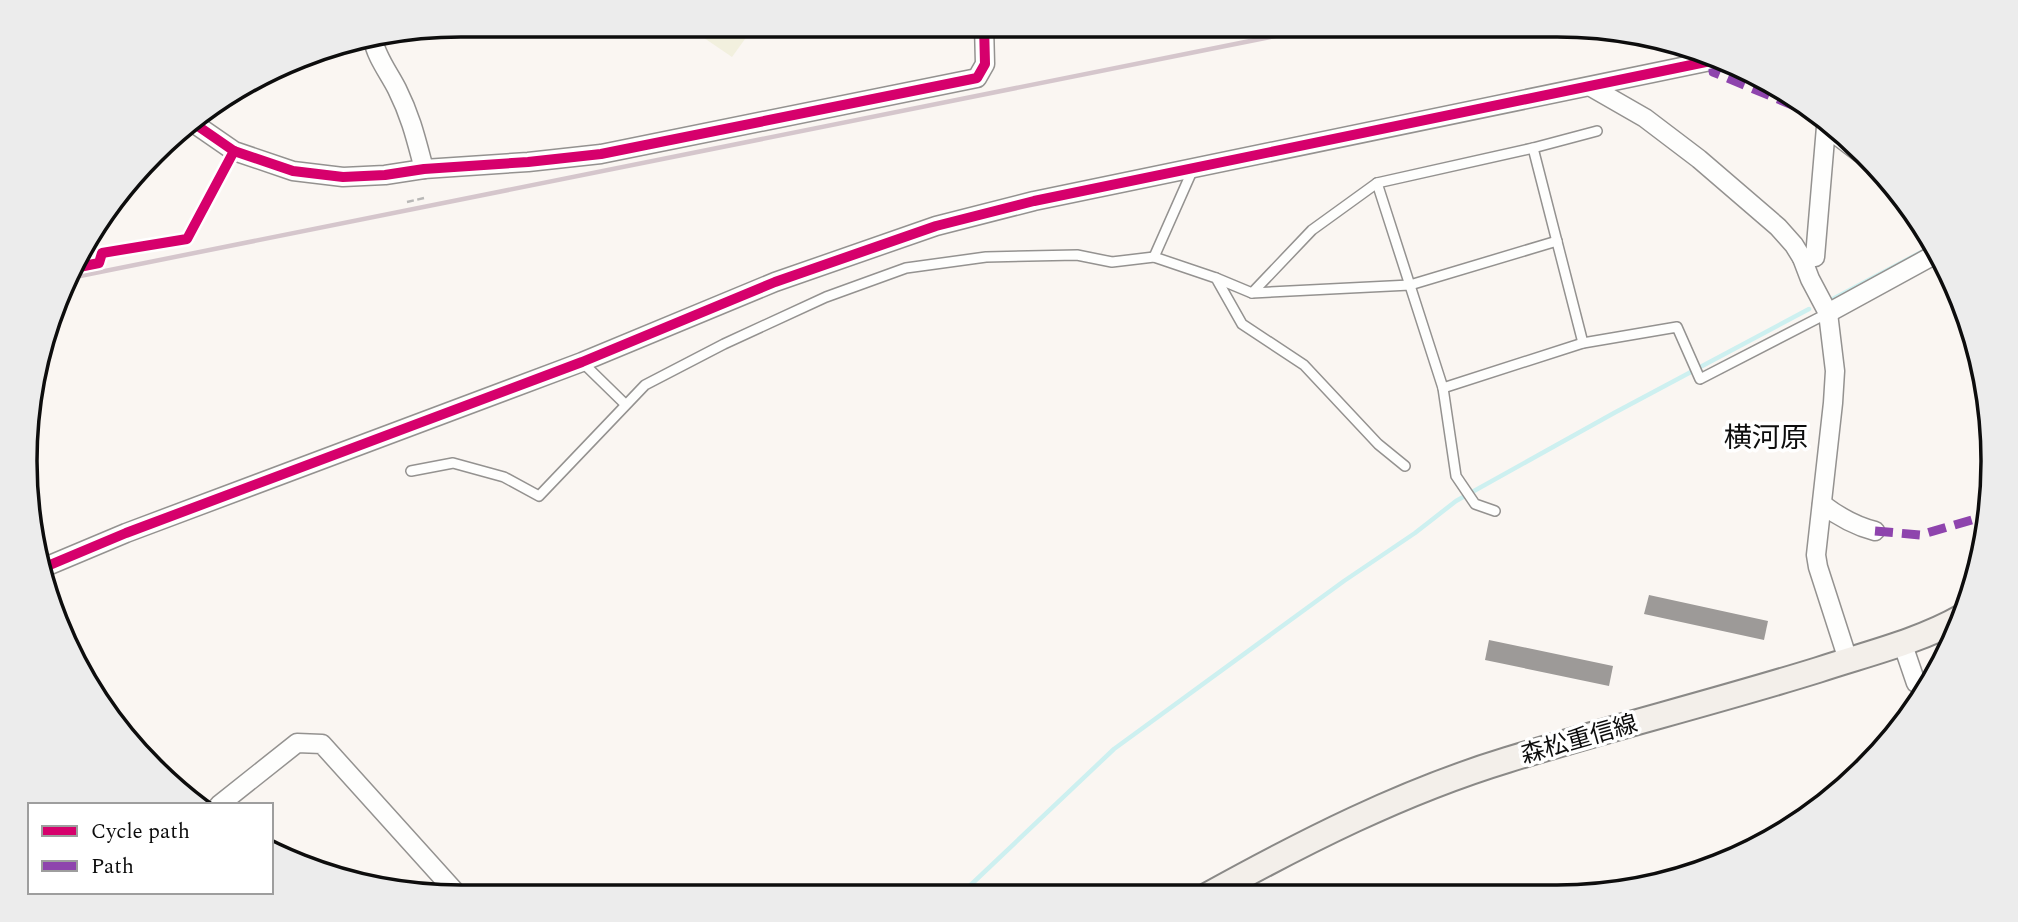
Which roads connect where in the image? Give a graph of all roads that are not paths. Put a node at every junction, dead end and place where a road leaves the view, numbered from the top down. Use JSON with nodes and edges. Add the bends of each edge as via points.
{"nodes":[{"id":1,"x":984,"y":37,"type":"edge"},
{"id":2,"x":374,"y":46,"type":"edge"},
{"id":3,"x":1703,"y":63,"type":"edge"},
{"id":4,"x":1591,"y":87,"type":"junction"},
{"id":5,"x":199,"y":127,"type":"edge"},
{"id":6,"x":1597,"y":131,"type":"dead end"},
{"id":7,"x":1826,"y":133,"type":"edge"},
{"id":8,"x":1533,"y":148,"type":"junction"},
{"id":9,"x":424,"y":169,"type":"junction"},
{"id":10,"x":1193,"y":169,"type":"junction"},
{"id":11,"x":1377,"y":183,"type":"junction"},
{"id":12,"x":1557,"y":241,"type":"junction"},
{"id":13,"x":1154,"y":257,"type":"junction"},
{"id":14,"x":1802,"y":258,"type":"junction"},
{"id":15,"x":1929,"y":258,"type":"edge"},
{"id":16,"x":1216,"y":278,"type":"junction"},
{"id":17,"x":1410,"y":285,"type":"junction"},
{"id":18,"x":1252,"y":293,"type":"junction"},
{"id":19,"x":1828,"y":313,"type":"junction"},
{"id":20,"x":1583,"y":343,"type":"junction"},
{"id":21,"x":582,"y":362,"type":"junction"},
{"id":22,"x":1443,"y":388,"type":"junction"},
{"id":23,"x":625,"y":404,"type":"junction"},
{"id":24,"x":1405,"y":466,"type":"dead end"},
{"id":25,"x":411,"y":471,"type":"dead end"},
{"id":26,"x":1822,"y":504,"type":"junction"},
{"id":27,"x":1495,"y":511,"type":"dead end"},
{"id":28,"x":1875,"y":531,"type":"dead end"},
{"id":29,"x":50,"y":565,"type":"edge"},
{"id":30,"x":1949,"y":622,"type":"edge"},
{"id":31,"x":1902,"y":642,"type":"junction"},
{"id":32,"x":1848,"y":660,"type":"junction"},
{"id":33,"x":1916,"y":683,"type":"dead end"},
{"id":34,"x":222,"y":803,"type":"edge"},
{"id":35,"x":449,"y":885,"type":"edge"},
{"id":36,"x":1226,"y":885,"type":"edge"}],
"edges":[{"from":1,"to":9,"type":"street","via":[[985,64],[977,78],[601,154]]},
{"from":2,"to":9,"type":"street","via":[[413,124]]},
{"from":3,"to":4,"type":"street"},
{"from":4,"to":10,"type":"street"},
{"from":4,"to":14,"type":"street","via":[[1681,143],[1778,227]]},
{"from":5,"to":9,"type":"street","via":[[234,151],[293,171],[343,177]]},
{"from":6,"to":8,"type":"lane"},
{"from":7,"to":14,"type":"street","via":[[1815,257]]},
{"from":8,"to":11,"type":"lane"},
{"from":8,"to":12,"type":"lane"},
{"from":10,"to":13,"type":"lane"},
{"from":10,"to":21,"type":"street","via":[[936,226],[775,282]]},
{"from":11,"to":17,"type":"lane"},
{"from":11,"to":18,"type":"lane","via":[[1312,230]]},
{"from":12,"to":17,"type":"lane"},
{"from":12,"to":20,"type":"lane"},
{"from":13,"to":16,"type":"lane"},
{"from":13,"to":23,"type":"lane","via":[[1112,262],[1077,255],[986,257],[906,268],[825,297],[724,344],[645,385]]},
{"from":14,"to":19,"type":"street"},
{"from":15,"to":19,"type":"street"},
{"from":16,"to":18,"type":"lane"},
{"from":16,"to":24,"type":"lane","via":[[1242,324],[1304,365],[1378,444]]},
{"from":17,"to":18,"type":"lane"},
{"from":17,"to":22,"type":"lane"},
{"from":19,"to":20,"type":"lane","via":[[1700,379],[1677,327]]},
{"from":19,"to":26,"type":"street","via":[[1835,371]]},
{"from":20,"to":22,"type":"lane"},
{"from":21,"to":23,"type":"lane"},
{"from":21,"to":29,"type":"street"},
{"from":22,"to":27,"type":"lane","via":[[1456,476],[1475,504]]},
{"from":23,"to":25,"type":"lane","via":[[539,496],[504,477],[453,463]]},
{"from":26,"to":28,"type":"street","via":[[1857,526]]},
{"from":26,"to":32,"type":"street","via":[[1816,555]]},
{"from":30,"to":31,"type":"main road","name":"森松重信線"},
{"from":31,"to":32,"type":"main road","name":"森松重信線"},
{"from":31,"to":33,"type":"street"},
{"from":32,"to":36,"type":"main road","name":"森松重信線","via":[[1428,786]]},
{"from":34,"to":35,"type":"street","via":[[297,743],[322,744]]}]}
